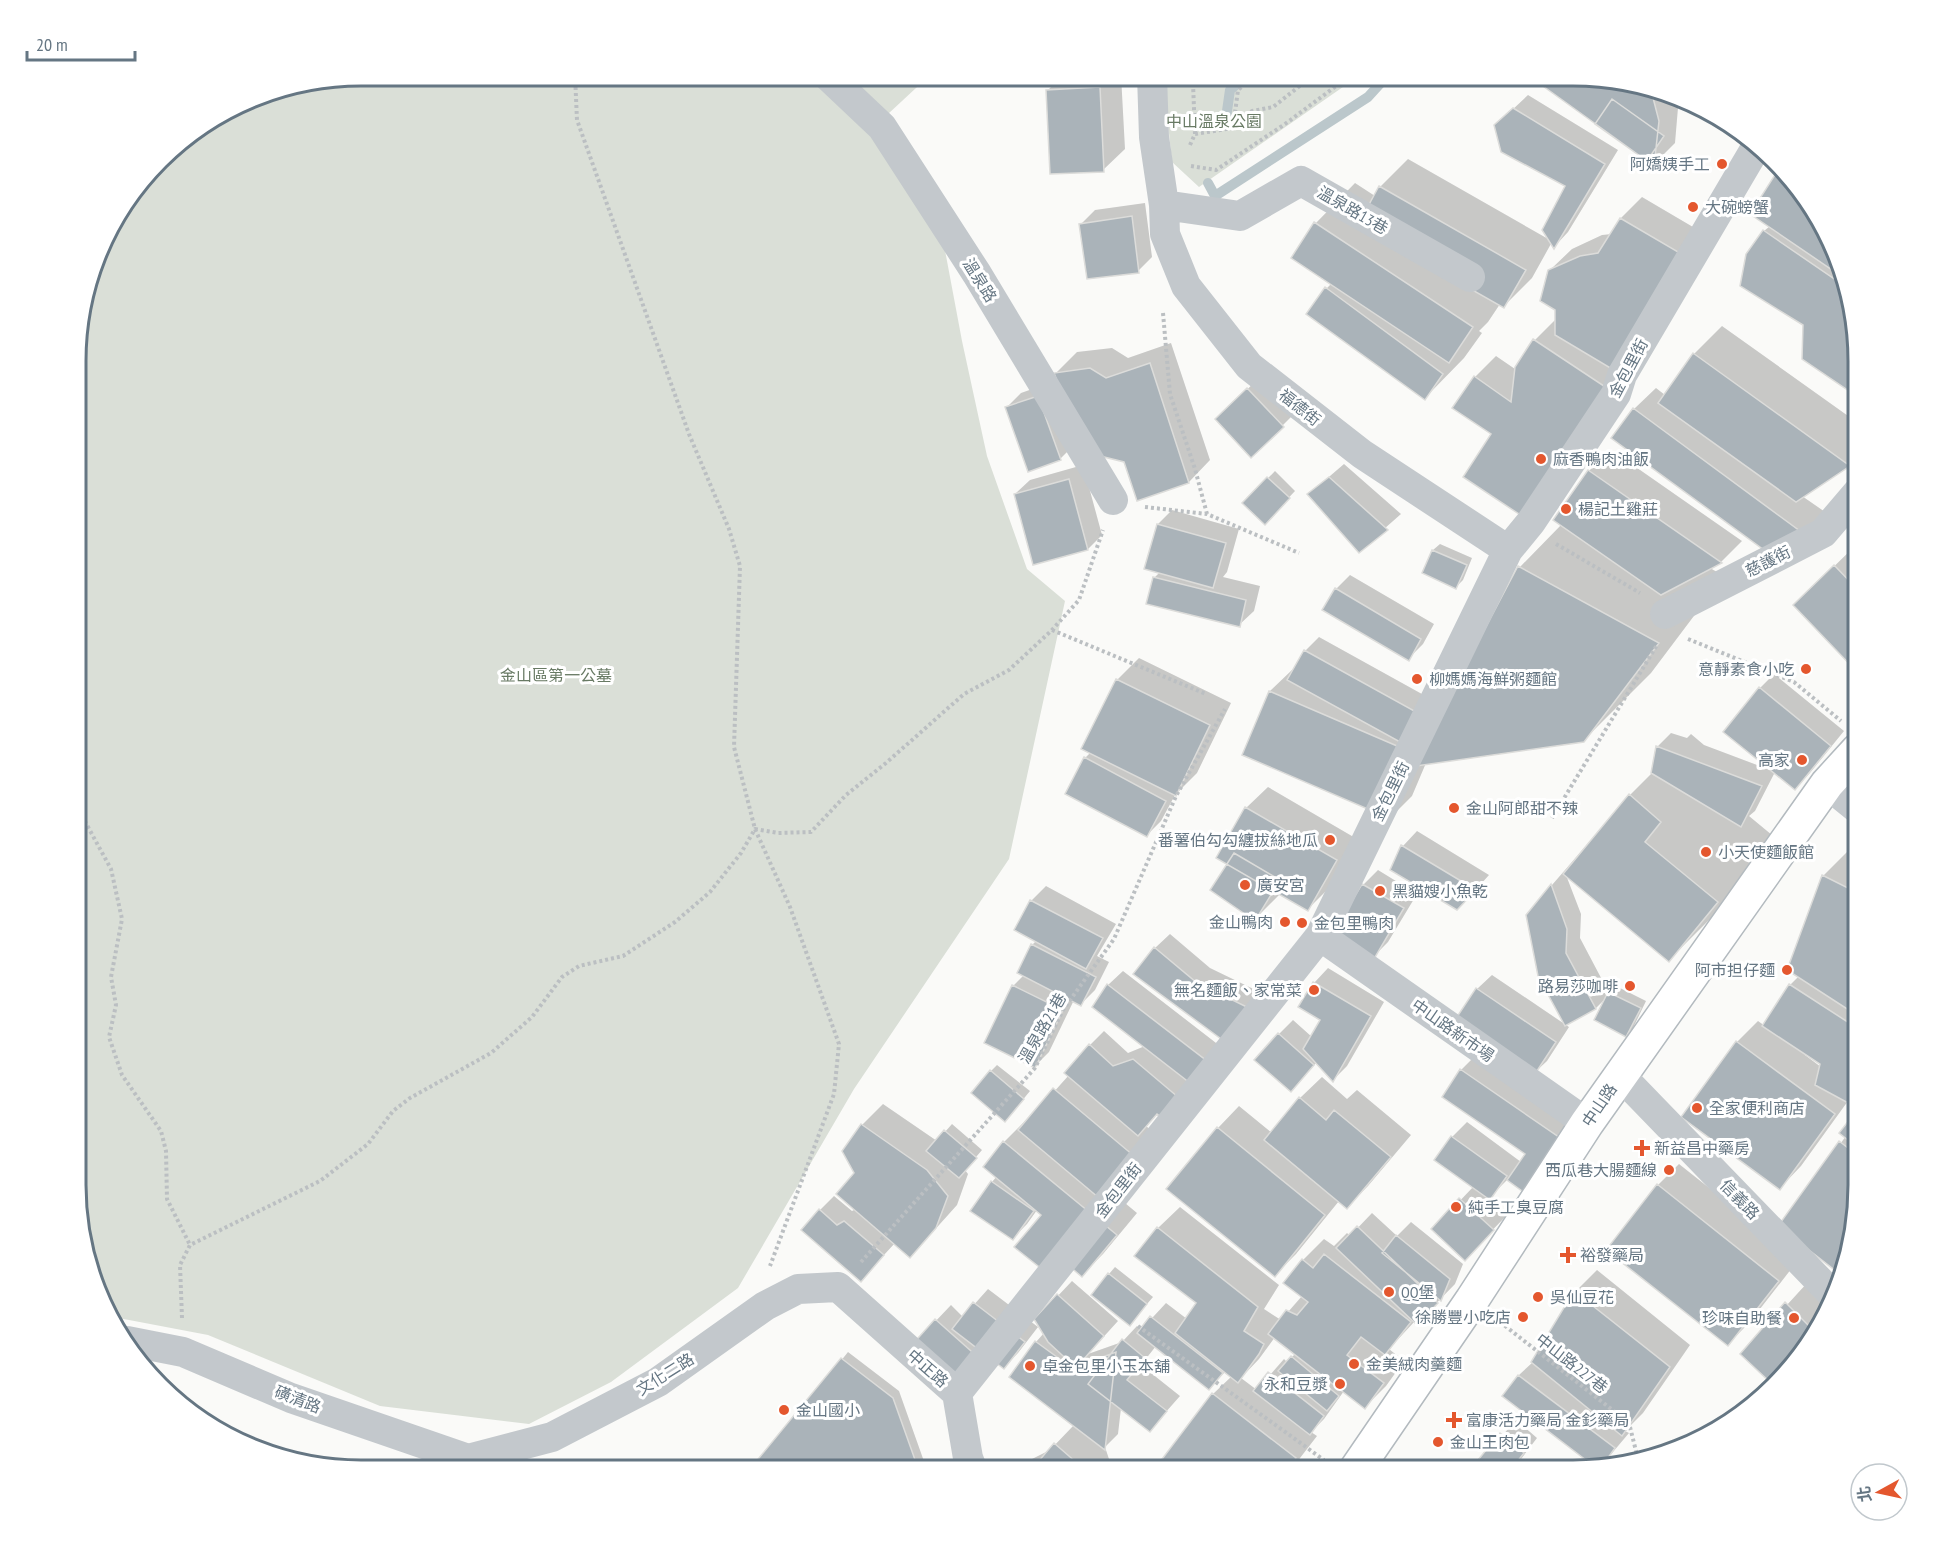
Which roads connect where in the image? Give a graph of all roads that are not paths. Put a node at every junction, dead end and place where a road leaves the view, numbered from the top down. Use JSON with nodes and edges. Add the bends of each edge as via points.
{"nodes":[{"id":1,"x":839,"y":86,"type":"edge"},
{"id":2,"x":1152,"y":86,"type":"edge"},
{"id":3,"x":1753,"y":153,"type":"edge"},
{"id":4,"x":1164,"y":205,"type":"junction"},
{"id":5,"x":1470,"y":277,"type":"dead end"},
{"id":6,"x":1113,"y":500,"type":"road end"},
{"id":7,"x":1848,"y":504,"type":"edge"},
{"id":8,"x":1508,"y":550,"type":"junction"},
{"id":9,"x":1665,"y":614,"type":"dead end"},
{"id":10,"x":1848,"y":761,"type":"edge"},
{"id":11,"x":1827,"y":784,"type":"junction"},
{"id":12,"x":1848,"y":801,"type":"edge"},
{"id":13,"x":1320,"y":936,"type":"junction"},
{"id":14,"x":1620,"y":1075,"type":"junction"},
{"id":15,"x":1587,"y":1123,"type":"junction"},
{"id":16,"x":1828,"y":1289,"type":"edge"},
{"id":17,"x":867,"y":1315,"type":"joint"},
{"id":18,"x":135,"y":1343,"type":"edge"},
{"id":19,"x":957,"y":1393,"type":"junction"},
{"id":20,"x":446,"y":1460,"type":"edge"},
{"id":21,"x":475,"y":1460,"type":"edge"},
{"id":22,"x":969,"y":1460,"type":"edge"},
{"id":23,"x":1347,"y":1460,"type":"edge"}],
"edges":[{"from":1,"to":6,"type":"street","name":"溫泉路","via":[[882,127],[977,274]]},
{"from":2,"to":4,"type":"street","name":"福德街","via":[[1154,137]]},
{"from":3,"to":8,"type":"street","name":"金包里街","via":[[1622,375],[1616,394]]},
{"from":4,"to":5,"type":"street","name":"溫泉路13巷","via":[[1240,216],[1301,181]]},
{"from":4,"to":8,"type":"street","name":"福德街","via":[[1165,234],[1186,286],[1249,366],[1362,454]]},
{"from":7,"to":9,"type":"street","name":"慈護街","via":[[1823,533]]},
{"from":8,"to":13,"type":"street","name":"金包里街"},
{"from":10,"to":11,"type":"street","name":"中山路"},
{"from":11,"to":12,"type":"street"},
{"from":11,"to":14,"type":"street","name":"中山路"},
{"from":13,"to":15,"type":"street","name":"中山路新市場"},
{"from":13,"to":19,"type":"street","name":"金包里街"},
{"from":14,"to":15,"type":"street","name":"中山路"},
{"from":14,"to":16,"type":"street","name":"信義路"},
{"from":15,"to":23,"type":"street","name":"中山路","via":[[1472,1299]]},
{"from":17,"to":19,"type":"street","name":"中正路"},
{"from":17,"to":21,"type":"street","name":"文化二路","via":[[838,1287],[798,1289],[765,1306],[658,1382],[552,1437]]},
{"from":18,"to":20,"type":"street","name":"磺清路","via":[[183,1352]]},
{"from":19,"to":22,"type":"street","name":"中正路"}]}
